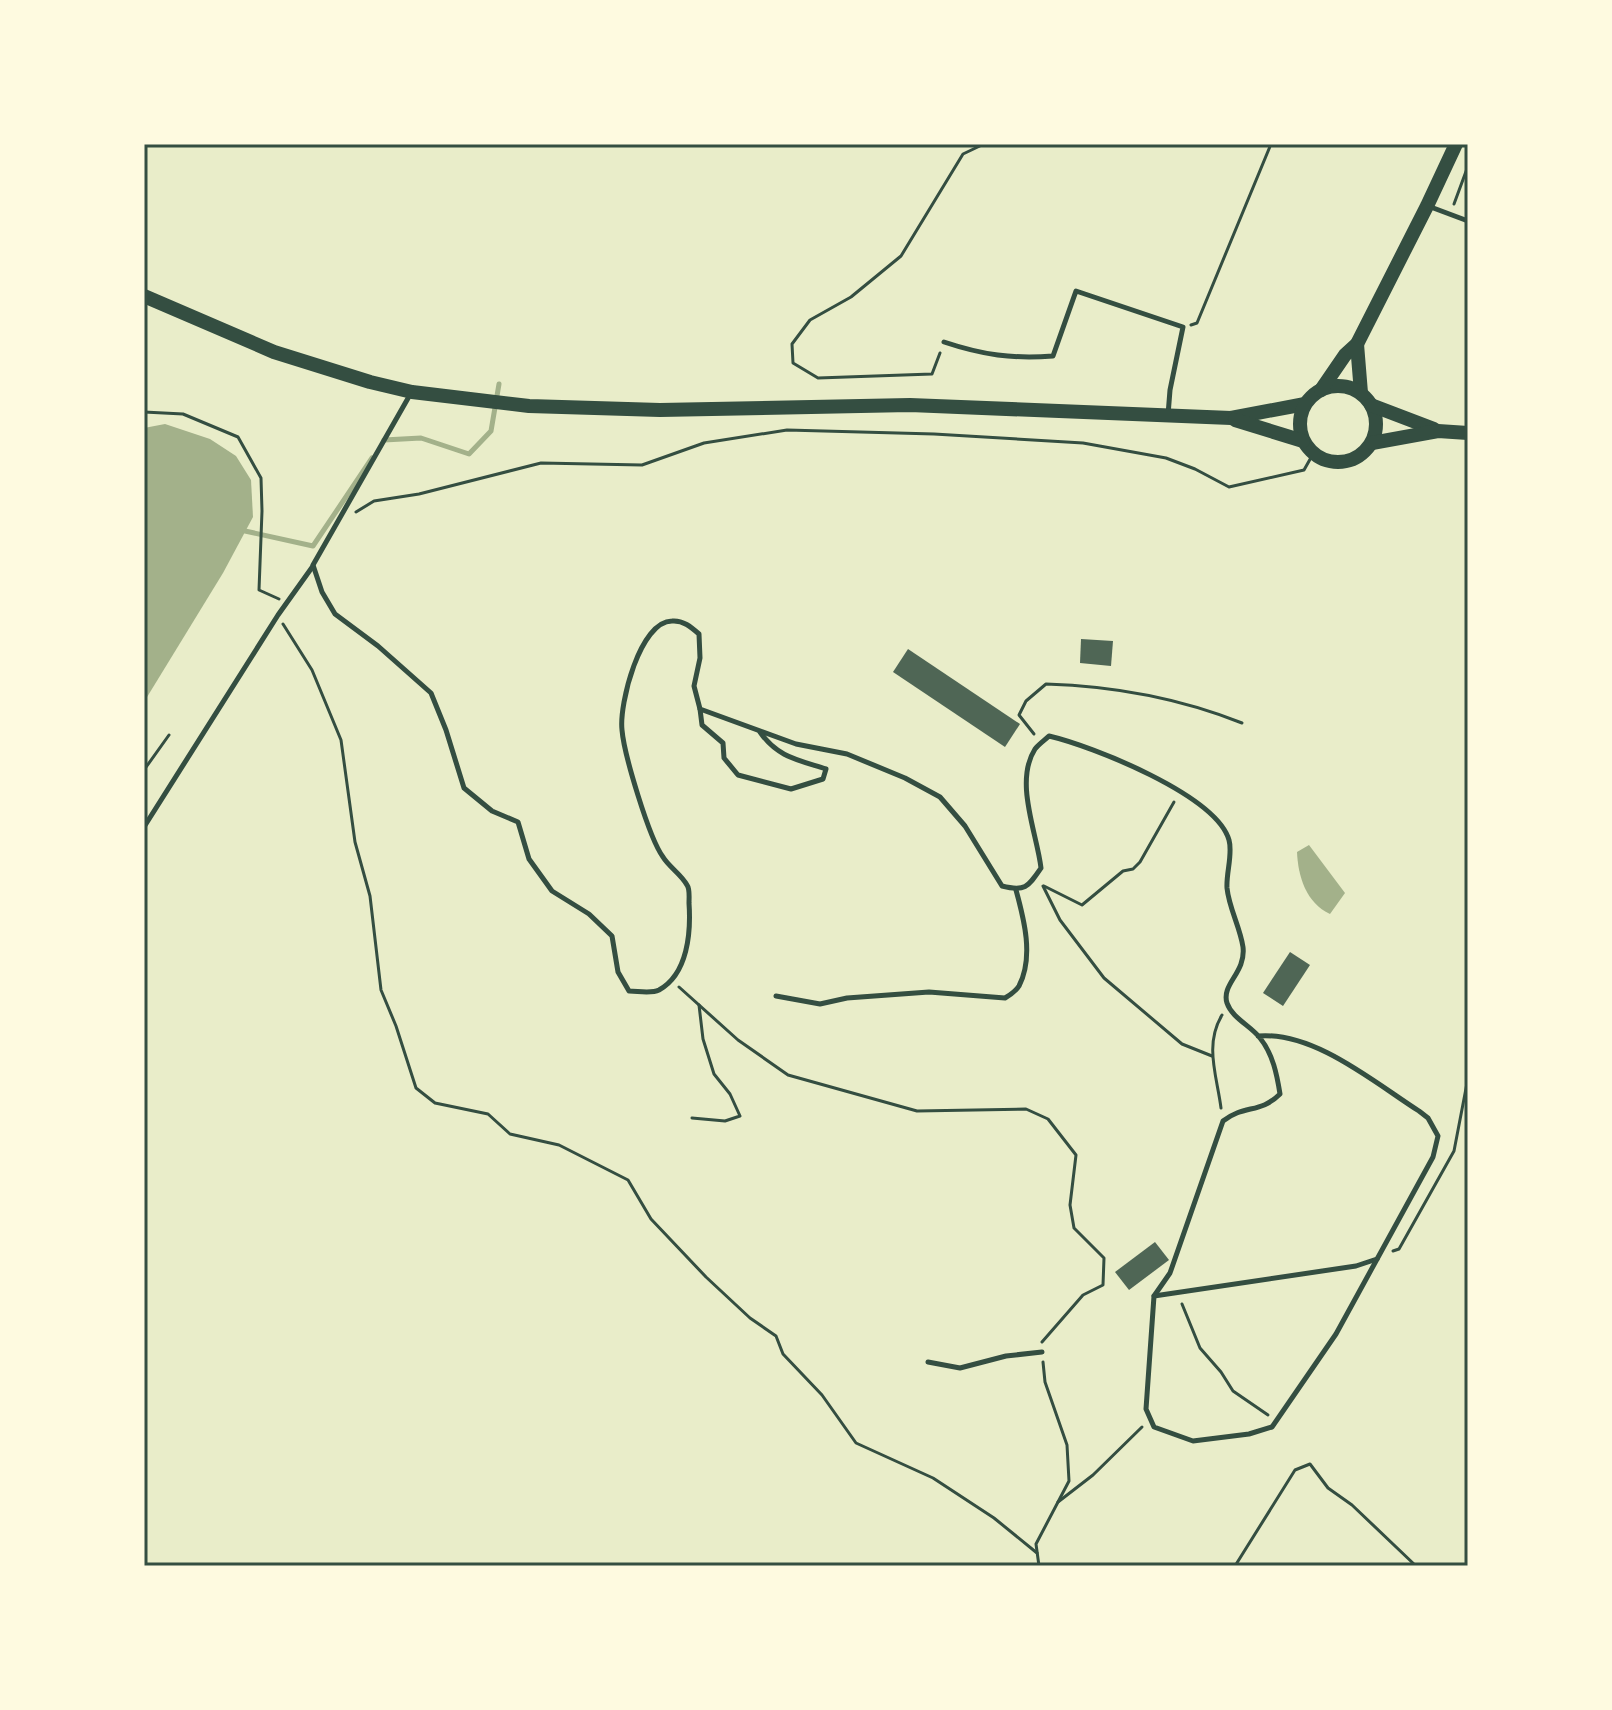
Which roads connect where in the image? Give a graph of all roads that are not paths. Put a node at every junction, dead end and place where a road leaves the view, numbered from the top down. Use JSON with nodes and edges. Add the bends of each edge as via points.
{"nodes":[{"id":1,"x":1456,"y":144,"type":"edge"},
{"id":2,"x":1427,"y":206,"type":"junction"},
{"id":3,"x":1468,"y":221,"type":"edge"},
{"id":4,"x":144,"y":296,"type":"edge"},
{"id":5,"x":944,"y":342,"type":"road end"},
{"id":6,"x":1357,"y":344,"type":"junction"},
{"id":7,"x":1321,"y":390,"type":"junction"},
{"id":8,"x":412,"y":392,"type":"junction"},
{"id":9,"x":1366,"y":399,"type":"junction"},
{"id":10,"x":1305,"y":404,"type":"junction"},
{"id":11,"x":1168,"y":415,"type":"junction"},
{"id":12,"x":1231,"y":418,"type":"junction"},
{"id":13,"x":1438,"y":431,"type":"junction"},
{"id":14,"x":1468,"y":433,"type":"edge"},
{"id":15,"x":1303,"y":441,"type":"junction"},
{"id":16,"x":1372,"y":443,"type":"junction"},
{"id":17,"x":313,"y":565,"type":"junction"},
{"id":18,"x":700,"y":709,"type":"junction"},
{"id":19,"x":760,"y":731,"type":"junction"},
{"id":20,"x":144,"y":827,"type":"edge"},
{"id":21,"x":1016,"y":890,"type":"junction"},
{"id":22,"x":776,"y":996,"type":"dead end"},
{"id":23,"x":1258,"y":1036,"type":"junction"},
{"id":24,"x":1378,"y":1259,"type":"junction"},
{"id":25,"x":1154,"y":1296,"type":"junction"},
{"id":26,"x":1042,"y":1352,"type":"road end"},
{"id":27,"x":928,"y":1362,"type":"dead end"}],
"edges":[{"from":1,"to":2,"type":"main road"},
{"from":2,"to":3,"type":"lane"},
{"from":2,"to":6,"type":"main road"},
{"from":4,"to":8,"type":"main road","via":[[274,352]]},
{"from":5,"to":11,"type":"lane","via":[[982,355],[1053,356],[1076,291],[1183,327]]},
{"from":6,"to":7,"type":"main road"},
{"from":6,"to":9,"type":"main road"},
{"from":7,"to":9,"type":"main road","via":[[1348,387]]},
{"from":7,"to":10,"type":"main road"},
{"from":8,"to":11,"type":"main road","via":[[529,406],[660,410],[910,405]]},
{"from":8,"to":17,"type":"lane"},
{"from":9,"to":13,"type":"main road"},
{"from":9,"to":16,"type":"main road","via":[[1377,427]]},
{"from":10,"to":12,"type":"main road"},
{"from":10,"to":15,"type":"main road","via":[[1299,421]]},
{"from":11,"to":12,"type":"main road"},
{"from":12,"to":15,"type":"main road"},
{"from":13,"to":14,"type":"main road"},
{"from":13,"to":16,"type":"main road"},
{"from":15,"to":16,"type":"main road","via":[[1313,454],[1346,463]]},
{"from":17,"to":18,"type":"lane","via":[[335,614],[431,693],[464,788],[492,811],[518,822],[529,859],[552,891],[612,936],[618,972],[629,991],[655,992],[672,981],[687,949],[688,886],[662,856],[648,824],[621,729],[635,662],[654,628],[671,620],[699,634],[694,686]]},
{"from":17,"to":20,"type":"lane"},
{"from":18,"to":19,"type":"lane"},
{"from":18,"to":19,"type":"lane","via":[[702,725],[723,743],[724,758],[738,775],[791,789],[823,779],[826,769],[771,747]]},
{"from":19,"to":21,"type":"lane","via":[[847,754],[940,797],[1002,886]]},
{"from":21,"to":22,"type":"lane","via":[[1026,930],[1024,970],[1018,989],[1005,998],[929,992],[820,1004]]},
{"from":21,"to":23,"type":"lane","via":[[1029,885],[1041,868],[1027,773],[1035,749],[1049,736],[1114,758],[1179,792],[1211,812],[1229,840],[1227,889],[1243,963],[1226,992],[1227,1005]]},
{"from":23,"to":24,"type":"lane","via":[[1272,1035],[1336,1056],[1428,1118],[1438,1136],[1433,1157]]},
{"from":23,"to":25,"type":"lane","via":[[1275,1067],[1280,1094],[1267,1107],[1237,1110],[1223,1121],[1170,1273]]},
{"from":24,"to":25,"type":"lane"},
{"from":24,"to":25,"type":"lane","via":[[1336,1334],[1277,1421],[1249,1434],[1193,1441],[1154,1427],[1146,1409]]},
{"from":26,"to":27,"type":"lane","via":[[960,1368]]}]}
